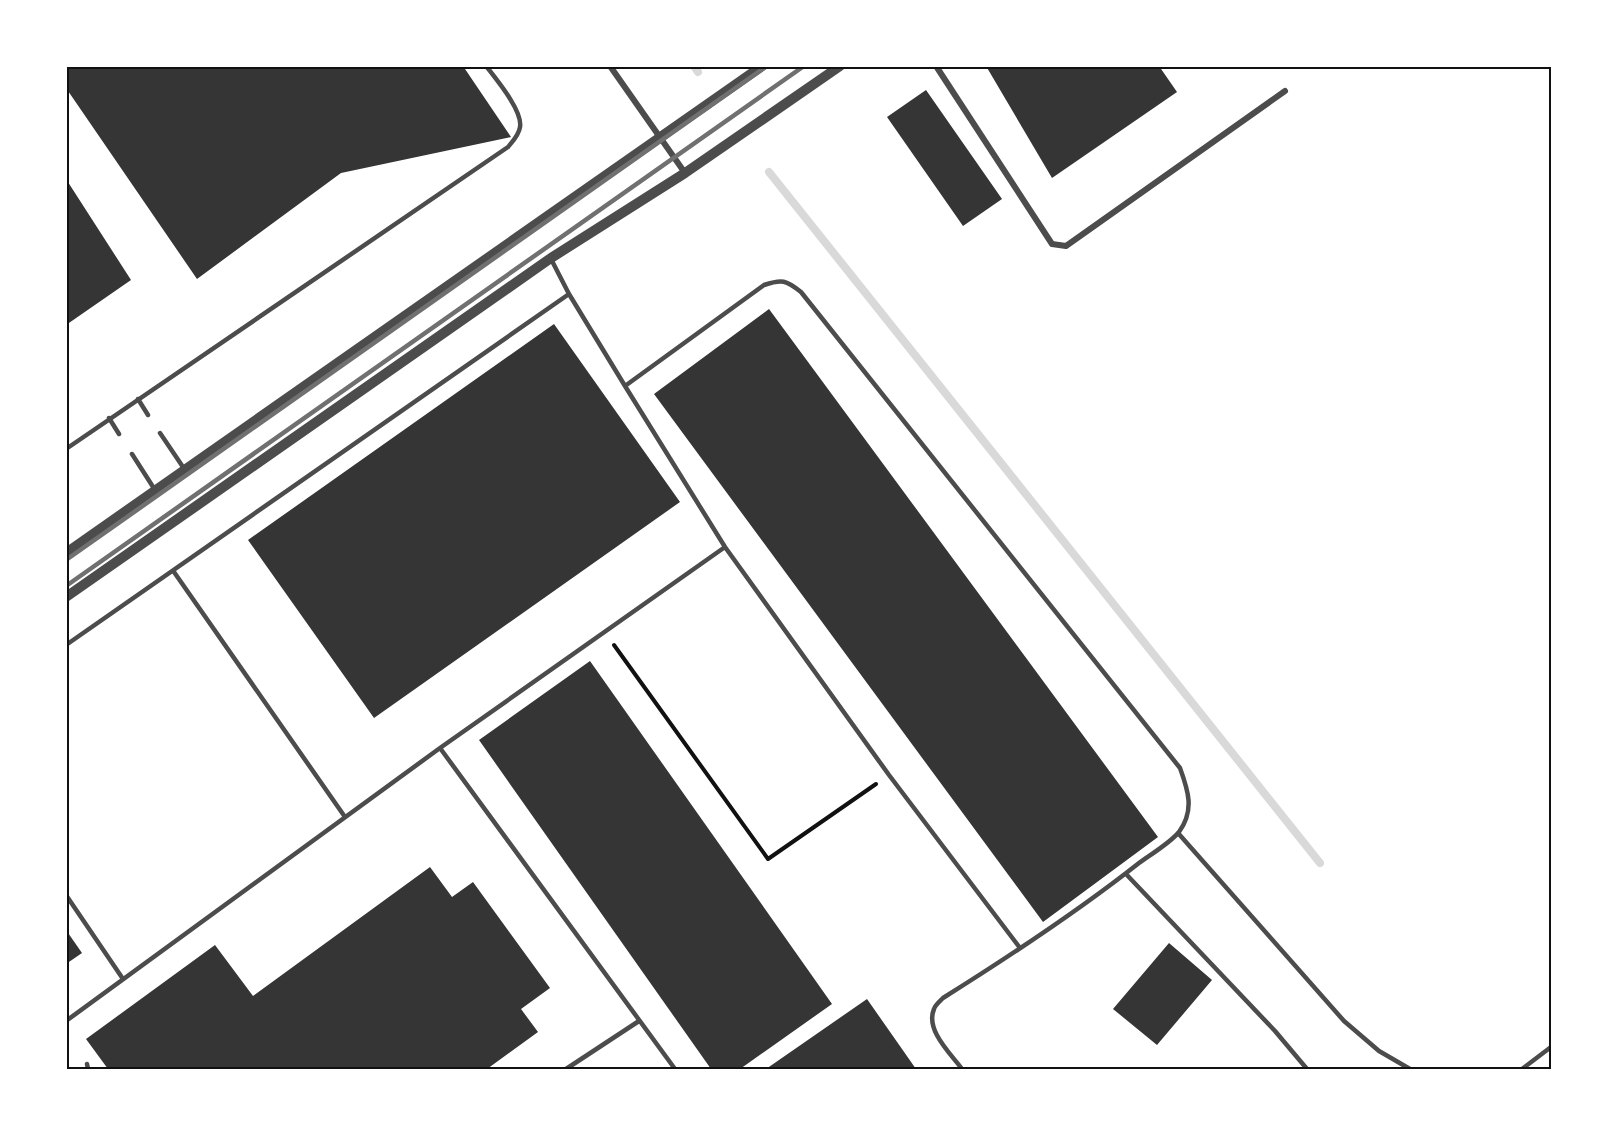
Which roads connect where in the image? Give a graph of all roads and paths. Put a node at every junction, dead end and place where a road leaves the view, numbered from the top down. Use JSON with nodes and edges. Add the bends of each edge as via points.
{"nodes":[{"id":1,"x":486,"y":66,"type":"edge"},
{"id":2,"x":610,"y":66,"type":"edge"},
{"id":3,"x":762,"y":66,"type":"edge"},
{"id":4,"x":840,"y":66,"type":"edge"},
{"id":5,"x":936,"y":66,"type":"edge"},
{"id":6,"x":1285,"y":91,"type":"dead end"},
{"id":7,"x":661,"y":136,"type":"junction"},
{"id":8,"x":686,"y":173,"type":"junction"},
{"id":9,"x":551,"y":258,"type":"junction"},
{"id":10,"x":569,"y":294,"type":"junction"},
{"id":11,"x":625,"y":386,"type":"junction"},
{"id":12,"x":138,"y":399,"type":"junction"},
{"id":13,"x":148,"y":415,"type":"dead end"},
{"id":14,"x":109,"y":418,"type":"junction"},
{"id":15,"x":160,"y":433,"type":"dead end"},
{"id":16,"x":119,"y":434,"type":"dead end"},
{"id":17,"x":66,"y":449,"type":"edge"},
{"id":18,"x":132,"y":454,"type":"dead end"},
{"id":19,"x":184,"y":470,"type":"junction"},
{"id":20,"x":155,"y":490,"type":"junction"},
{"id":21,"x":725,"y":547,"type":"junction"},
{"id":22,"x":66,"y":553,"type":"edge"},
{"id":23,"x":174,"y":572,"type":"junction"},
{"id":24,"x":66,"y":597,"type":"edge"},
{"id":25,"x":605,"y":632,"type":"junction"},
{"id":26,"x":66,"y":645,"type":"edge"},
{"id":27,"x":440,"y":748,"type":"junction"},
{"id":28,"x":889,"y":775,"type":"junction"},
{"id":29,"x":345,"y":817,"type":"junction"},
{"id":30,"x":1178,"y":833,"type":"junction"},
{"id":31,"x":1126,"y":874,"type":"junction"},
{"id":32,"x":66,"y":895,"type":"edge"},
{"id":33,"x":1020,"y":948,"type":"junction"},
{"id":34,"x":123,"y":979,"type":"junction"},
{"id":35,"x":66,"y":1021,"type":"edge"},
{"id":36,"x":639,"y":1021,"type":"junction"},
{"id":37,"x":1551,"y":1047,"type":"edge"},
{"id":38,"x":566,"y":1069,"type":"edge"},
{"id":39,"x":675,"y":1069,"type":"edge"},
{"id":40,"x":962,"y":1069,"type":"edge"},
{"id":41,"x":1307,"y":1069,"type":"edge"},
{"id":42,"x":1410,"y":1069,"type":"edge"},
{"id":43,"x":1522,"y":1069,"type":"edge"}],
"edges":[{"from":1,"to":12,"type":"lane","via":[[517,112],[521,125],[508,147]]},
{"from":2,"to":7,"type":"street"},
{"from":3,"to":7,"type":"street"},
{"from":4,"to":8,"type":"street"},
{"from":5,"to":6,"type":"street","via":[[1052,244],[1065,246]]},
{"from":7,"to":8,"type":"street"},
{"from":7,"to":19,"type":"street"},
{"from":8,"to":9,"type":"street"},
{"from":9,"to":10,"type":"lane"},
{"from":9,"to":24,"type":"street"},
{"from":10,"to":11,"type":"lane"},
{"from":10,"to":23,"type":"lane"},
{"from":11,"to":21,"type":"lane"},
{"from":11,"to":30,"type":"lane","via":[[764,285],[789,282],[801,292],[1180,768],[1189,792],[1188,813]]},
{"from":12,"to":13,"type":"lane"},
{"from":12,"to":14,"type":"lane"},
{"from":14,"to":16,"type":"lane"},
{"from":14,"to":17,"type":"lane"},
{"from":15,"to":19,"type":"lane"},
{"from":18,"to":20,"type":"lane"},
{"from":19,"to":20,"type":"street"},
{"from":20,"to":22,"type":"street"},
{"from":21,"to":25,"type":"lane"},
{"from":21,"to":28,"type":"lane"},
{"from":23,"to":26,"type":"lane"},
{"from":23,"to":29,"type":"lane"},
{"from":25,"to":27,"type":"lane"},
{"from":25,"to":28,"type":"path","via":[[768,859]]},
{"from":27,"to":29,"type":"lane"},
{"from":27,"to":36,"type":"lane"},
{"from":28,"to":33,"type":"lane"},
{"from":29,"to":34,"type":"lane"},
{"from":30,"to":31,"type":"lane"},
{"from":30,"to":42,"type":"lane","via":[[1344,1021],[1379,1051]]},
{"from":31,"to":33,"type":"lane"},
{"from":31,"to":41,"type":"lane"},
{"from":32,"to":34,"type":"lane"},
{"from":33,"to":40,"type":"lane","via":[[943,998],[934,1008],[935,1033]]},
{"from":34,"to":35,"type":"lane"},
{"from":36,"to":38,"type":"lane"},
{"from":36,"to":39,"type":"lane"},
{"from":37,"to":43,"type":"lane"}]}
